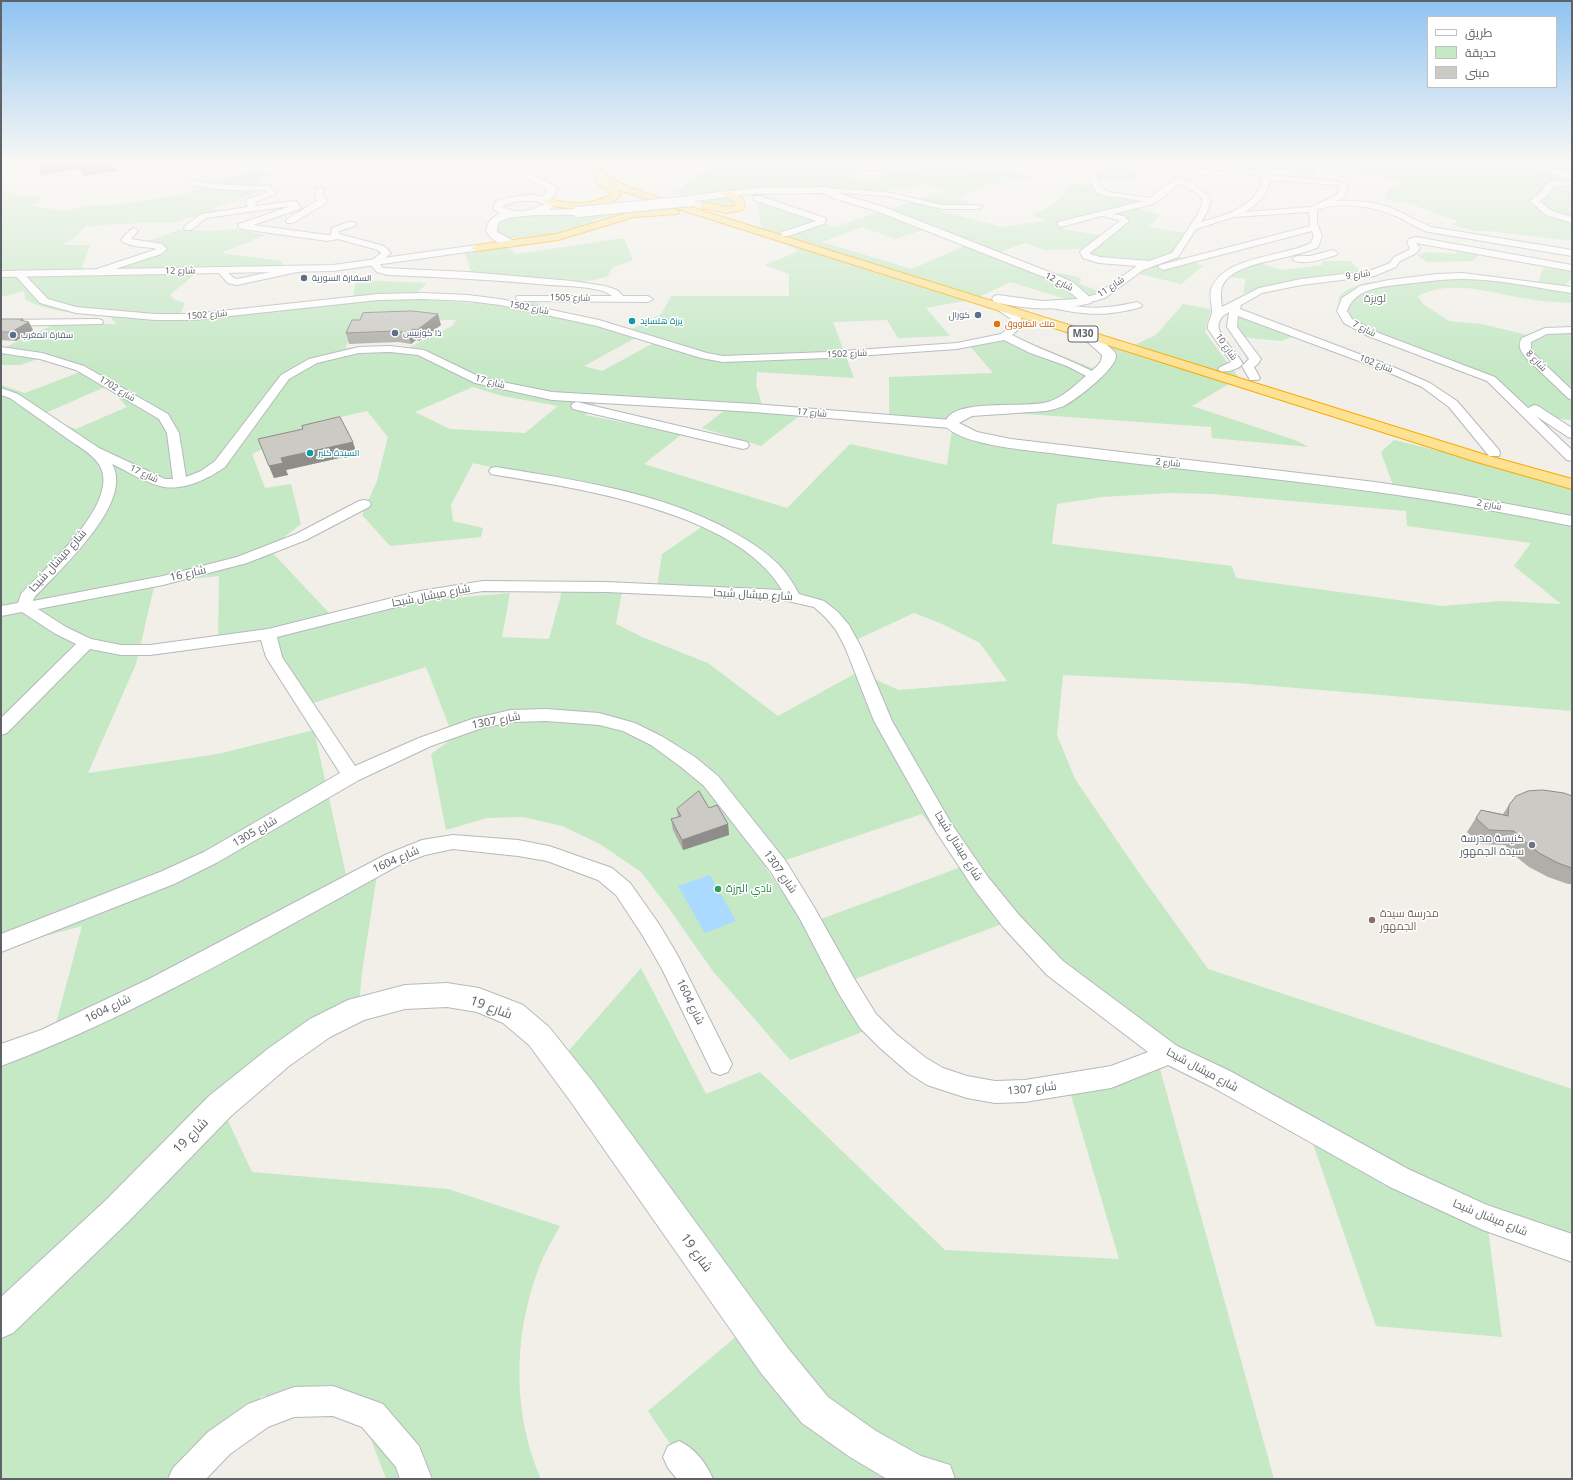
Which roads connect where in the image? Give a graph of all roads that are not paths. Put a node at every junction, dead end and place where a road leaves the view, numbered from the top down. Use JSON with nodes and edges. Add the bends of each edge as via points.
{"nodes":[{"id":1,"x":276,"y":230,"type":"edge"},
{"id":2,"x":335,"y":230,"type":"edge"},
{"id":3,"x":486,"y":230,"type":"edge"},
{"id":4,"x":492,"y":230,"type":"edge"},
{"id":5,"x":572,"y":230,"type":"edge"},
{"id":6,"x":582,"y":230,"type":"edge"},
{"id":7,"x":753,"y":230,"type":"edge"},
{"id":8,"x":774,"y":230,"type":"edge"},
{"id":9,"x":778,"y":230,"type":"edge"},
{"id":10,"x":794,"y":230,"type":"edge"},
{"id":11,"x":934,"y":230,"type":"edge"},
{"id":12,"x":1113,"y":230,"type":"edge"},
{"id":13,"x":1192,"y":230,"type":"edge"},
{"id":14,"x":1304,"y":230,"type":"edge"},
{"id":15,"x":1316,"y":230,"type":"edge"},
{"id":16,"x":1438,"y":230,"type":"edge"},
{"id":17,"x":1447,"y":230,"type":"edge"},
{"id":18,"x":134,"y":231,"type":"dead end"},
{"id":19,"x":784,"y":233,"type":"junction"},
{"id":20,"x":335,"y":237,"type":"junction"},
{"id":21,"x":509,"y":243,"type":"junction"},
{"id":22,"x":492,"y":246,"type":"junction"},
{"id":23,"x":477,"y":248,"type":"joint"},
{"id":24,"x":1572,"y":250,"type":"edge"},
{"id":25,"x":1333,"y":253,"type":"dead end"},
{"id":26,"x":1572,"y":253,"type":"edge"},
{"id":27,"x":1270,"y":259,"type":"junction"},
{"id":28,"x":374,"y":263,"type":"junction"},
{"id":29,"x":1148,"y":264,"type":"junction"},
{"id":30,"x":1572,"y":268,"type":"edge"},
{"id":31,"x":97,"y":272,"type":"junction"},
{"id":32,"x":18,"y":273,"type":"junction"},
{"id":33,"x":1,"y":274,"type":"edge"},
{"id":34,"x":1129,"y":274,"type":"junction"},
{"id":35,"x":1358,"y":276,"type":"junction"},
{"id":36,"x":1363,"y":288,"type":"junction"},
{"id":37,"x":1572,"y":290,"type":"edge"},
{"id":38,"x":468,"y":298,"type":"junction"},
{"id":39,"x":620,"y":299,"type":"junction"},
{"id":40,"x":648,"y":299,"type":"dead end"},
{"id":41,"x":1087,"y":300,"type":"junction"},
{"id":42,"x":999,"y":303,"type":"junction"},
{"id":43,"x":1052,"y":305,"type":"junction"},
{"id":44,"x":1136,"y":305,"type":"dead end"},
{"id":45,"x":1238,"y":305,"type":"junction"},
{"id":46,"x":1217,"y":314,"type":"junction"},
{"id":47,"x":155,"y":318,"type":"junction"},
{"id":48,"x":1,"y":323,"type":"edge"},
{"id":49,"x":1572,"y":330,"type":"edge"},
{"id":50,"x":1005,"y":336,"type":"junction"},
{"id":51,"x":1088,"y":336,"type":"junction"},
{"id":52,"x":1126,"y":348,"type":"junction"},
{"id":53,"x":1,"y":350,"type":"edge"},
{"id":54,"x":1109,"y":354,"type":"junction"},
{"id":55,"x":1242,"y":365,"type":"junction"},
{"id":56,"x":1224,"y":369,"type":"junction"},
{"id":57,"x":1094,"y":376,"type":"junction"},
{"id":58,"x":1254,"y":378,"type":"junction"},
{"id":59,"x":1,"y":391,"type":"edge"},
{"id":60,"x":1508,"y":395,"type":"junction"},
{"id":61,"x":552,"y":396,"type":"junction"},
{"id":62,"x":1572,"y":396,"type":"edge"},
{"id":63,"x":951,"y":424,"type":"junction"},
{"id":64,"x":1572,"y":434,"type":"edge"},
{"id":65,"x":744,"y":445,"type":"dead end"},
{"id":66,"x":94,"y":451,"type":"junction"},
{"id":67,"x":1494,"y":453,"type":"junction"},
{"id":68,"x":1572,"y":457,"type":"edge"},
{"id":69,"x":496,"y":471,"type":"dead end"},
{"id":70,"x":1572,"y":474,"type":"edge"},
{"id":71,"x":180,"y":483,"type":"junction"},
{"id":72,"x":1572,"y":484,"type":"edge"},
{"id":73,"x":364,"y":504,"type":"dead end"},
{"id":74,"x":1572,"y":521,"type":"edge"},
{"id":75,"x":794,"y":597,"type":"junction"},
{"id":76,"x":25,"y":606,"type":"junction"},
{"id":77,"x":1,"y":611,"type":"edge"},
{"id":78,"x":268,"y":634,"type":"junction"},
{"id":79,"x":86,"y":643,"type":"junction"},
{"id":80,"x":1,"y":728,"type":"edge"},
{"id":81,"x":352,"y":774,"type":"junction"},
{"id":82,"x":1,"y":943,"type":"edge"},
{"id":83,"x":1169,"y":1054,"type":"junction"},
{"id":84,"x":1,"y":1055,"type":"edge"},
{"id":85,"x":720,"y":1064,"type":"dead end"},
{"id":86,"x":1572,"y":1248,"type":"edge"},
{"id":87,"x":1,"y":1321,"type":"edge"},
{"id":88,"x":922,"y":1477,"type":"edge"},
{"id":89,"x":184,"y":1479,"type":"edge"},
{"id":90,"x":416,"y":1479,"type":"edge"}],
"edges":[{"from":1,"to":20,"type":"street"},
{"from":2,"to":20,"type":"street"},
{"from":3,"to":22,"type":"street"},
{"from":4,"to":21,"type":"street","via":[[494,235]]},
{"from":5,"to":21,"type":"highway"},
{"from":6,"to":21,"type":"highway"},
{"from":7,"to":42,"type":"highway","number":"M30"},
{"from":8,"to":19,"type":"highway","number":"M30"},
{"from":9,"to":19,"type":"highway"},
{"from":10,"to":19,"type":"street"},
{"from":11,"to":41,"type":"street","name":"شارع 12","via":[[1053,277],[1070,286]]},
{"from":12,"to":29,"type":"street","via":[[1086,251],[1086,256],[1099,260]]},
{"from":13,"to":29,"type":"street","name":"شارع 11","via":[[1175,255]]},
{"from":14,"to":34,"type":"street"},
{"from":15,"to":27,"type":"street","name":"شارع 10","via":[[1318,236],[1315,245],[1305,251]]},
{"from":16,"to":26,"type":"street"},
{"from":17,"to":24,"type":"street"},
{"from":18,"to":31,"type":"street","via":[[125,240],[159,246],[162,249]]},
{"from":19,"to":42,"type":"highway","number":"M30"},
{"from":20,"to":28,"type":"street","via":[[381,248],[386,253]]},
{"from":21,"to":22,"type":"highway"},
{"from":22,"to":23,"type":"highway"},
{"from":23,"to":28,"type":"street","name":"شارع 12"},
{"from":25,"to":27,"type":"street","via":[[1310,259]]},
{"from":27,"to":46,"type":"street","name":"شارع 10","via":[[1244,265],[1222,280],[1216,291]]},
{"from":28,"to":31,"type":"street","name":"شارع 12","via":[[333,268]]},
{"from":28,"to":39,"type":"street","via":[[380,270],[388,272],[468,275],[602,288],[614,292]]},
{"from":29,"to":34,"type":"street","name":"شارع 11"},
{"from":30,"to":35,"type":"street","name":"شارع 9","via":[[1416,240],[1411,243],[1414,250],[1393,265]]},
{"from":31,"to":32,"type":"street","name":"شارع 12"},
{"from":32,"to":33,"type":"street","name":"شارع 12"},
{"from":32,"to":47,"type":"street","name":"شارع 1502","via":[[38,296],[56,305],[76,310]]},
{"from":34,"to":41,"type":"street","name":"شارع 11","via":[[1101,296]]},
{"from":35,"to":36,"type":"street"},
{"from":35,"to":45,"type":"street","name":"شارع 9","via":[[1259,291]]},
{"from":36,"to":37,"type":"street","name":"شارع 7","via":[[1463,276]]},
{"from":36,"to":60,"type":"street","name":"شارع 7","via":[[1343,304],[1342,314],[1348,321],[1379,336],[1487,377]]},
{"from":38,"to":39,"type":"street","name":"شارع 1505"},
{"from":38,"to":47,"type":"street","name":"شارع 1502","via":[[378,297],[201,316]]},
{"from":38,"to":50,"type":"street","name":"شارع 1502","via":[[500,302],[599,323],[705,356],[723,358],[938,348],[978,343]]},
{"from":39,"to":40,"type":"street","name":"شارع 1505"},
{"from":41,"to":43,"type":"street"},
{"from":42,"to":43,"type":"street"},
{"from":42,"to":50,"type":"street","via":[[1017,322],[1014,330]]},
{"from":42,"to":51,"type":"highway","number":"M30"},
{"from":42,"to":56,"type":"highway","number":"M30"},
{"from":43,"to":44,"type":"street","via":[[1098,313]]},
{"from":45,"to":46,"type":"street","name":"شارع 9"},
{"from":45,"to":55,"type":"street","via":[[1232,318],[1232,327],[1255,359],[1254,362]]},
{"from":45,"to":67,"type":"street","name":"شارع 102","via":[[1426,385],[1453,404]]},
{"from":46,"to":55,"type":"street","name":"شارع 10","via":[[1213,329]]},
{"from":47,"to":48,"type":"street"},
{"from":49,"to":62,"type":"street","name":"شارع 8","via":[[1541,332],[1526,340],[1524,346],[1530,356]]},
{"from":50,"to":57,"type":"street"},
{"from":51,"to":52,"type":"highway","number":"M30"},
{"from":51,"to":54,"type":"street"},
{"from":52,"to":54,"type":"street"},
{"from":52,"to":72,"type":"highway","number":"M30","via":[[1483,459]]},
{"from":53,"to":71,"type":"street","name":"شارع 1702","via":[[42,356],[80,368],[164,417],[173,433]]},
{"from":54,"to":57,"type":"street","via":[[1108,362]]},
{"from":55,"to":56,"type":"street"},
{"from":55,"to":58,"type":"street","name":"شارع 10"},
{"from":56,"to":58,"type":"highway","number":"M30"},
{"from":57,"to":63,"type":"street","via":[[1064,400],[1052,405],[972,412],[955,418]]},
{"from":58,"to":67,"type":"highway","number":"M30"},
{"from":59,"to":66,"type":"street","name":"شارع ميشال شيحا","via":[[14,396]]},
{"from":60,"to":64,"type":"street","via":[[1530,406]]},
{"from":60,"to":68,"type":"street","name":"شارع 7"},
{"from":61,"to":63,"type":"street","name":"شارع 17","via":[[754,408]]},
{"from":61,"to":65,"type":"street","via":[[581,407]]},
{"from":61,"to":71,"type":"street","name":"شارع 17","via":[[479,381],[420,352],[360,350],[313,361],[285,377],[220,464],[206,474]]},
{"from":63,"to":74,"type":"street","name":"شارع 2","via":[[977,436],[1019,444],[1394,489]]},
{"from":66,"to":71,"type":"street","name":"شارع 17","via":[[163,483]]},
{"from":66,"to":76,"type":"street","name":"شارع ميشال شيحا","via":[[105,462],[109,474],[110,487],[106,500],[80,538],[26,597]]},
{"from":67,"to":70,"type":"highway","number":"M30"},
{"from":69,"to":75,"type":"street","via":[[594,489],[649,503],[701,521],[742,542],[764,558],[780,574]]},
{"from":73,"to":76,"type":"street","name":"شارع 16","via":[[301,537],[242,560],[162,580]]},
{"from":75,"to":78,"type":"street","name":"شارع ميشال شيحا","via":[[606,587],[483,586],[420,596]]},
{"from":75,"to":83,"type":"street","name":"شارع ميشال شيحا","via":[[819,604],[844,628],[883,721],[944,828],[981,883],[1011,921],[1055,968]]},
{"from":76,"to":77,"type":"street","name":"شارع 16"},
{"from":76,"to":79,"type":"street","name":"شارع ميشال شيحا","via":[[60,630]]},
{"from":78,"to":79,"type":"street","name":"شارع ميشال شيحا","via":[[150,650],[121,650]]},
{"from":78,"to":81,"type":"street","via":[[274,657],[344,766]]},
{"from":79,"to":80,"type":"street"},
{"from":81,"to":82,"type":"street","name":"شارع 1305","via":[[211,857],[167,878]]},
{"from":81,"to":83,"type":"street","name":"شارع 1307","via":[[425,742],[478,723],[511,716],[546,715],[599,719],[629,727],[657,741],[688,762],[715,786],[778,866],[808,913],[868,1021],[918,1066],[936,1077],[967,1087],[995,1092],[1025,1091],[1111,1077]]},
{"from":83,"to":86,"type":"street","name":"شارع ميشال شيحا","via":[[1399,1178],[1483,1217]]},
{"from":84,"to":85,"type":"street","name":"شارع 1604","via":[[49,1037],[157,986],[392,860],[422,848],[453,842],[518,848],[549,854],[605,874],[623,889],[651,930]]},
{"from":87,"to":88,"type":"street","name":"شارع 19","via":[[117,1211],[220,1106],[279,1057],[320,1028],[358,1009],[405,997],[447,995],[479,1000],[513,1014],[539,1036],[582,1092],[769,1354],[815,1410],[862,1444]]},
{"from":89,"to":90,"type":"street","via":[[219,1443],[259,1414],[294,1402],[333,1402],[372,1414],[408,1456]]}]}
